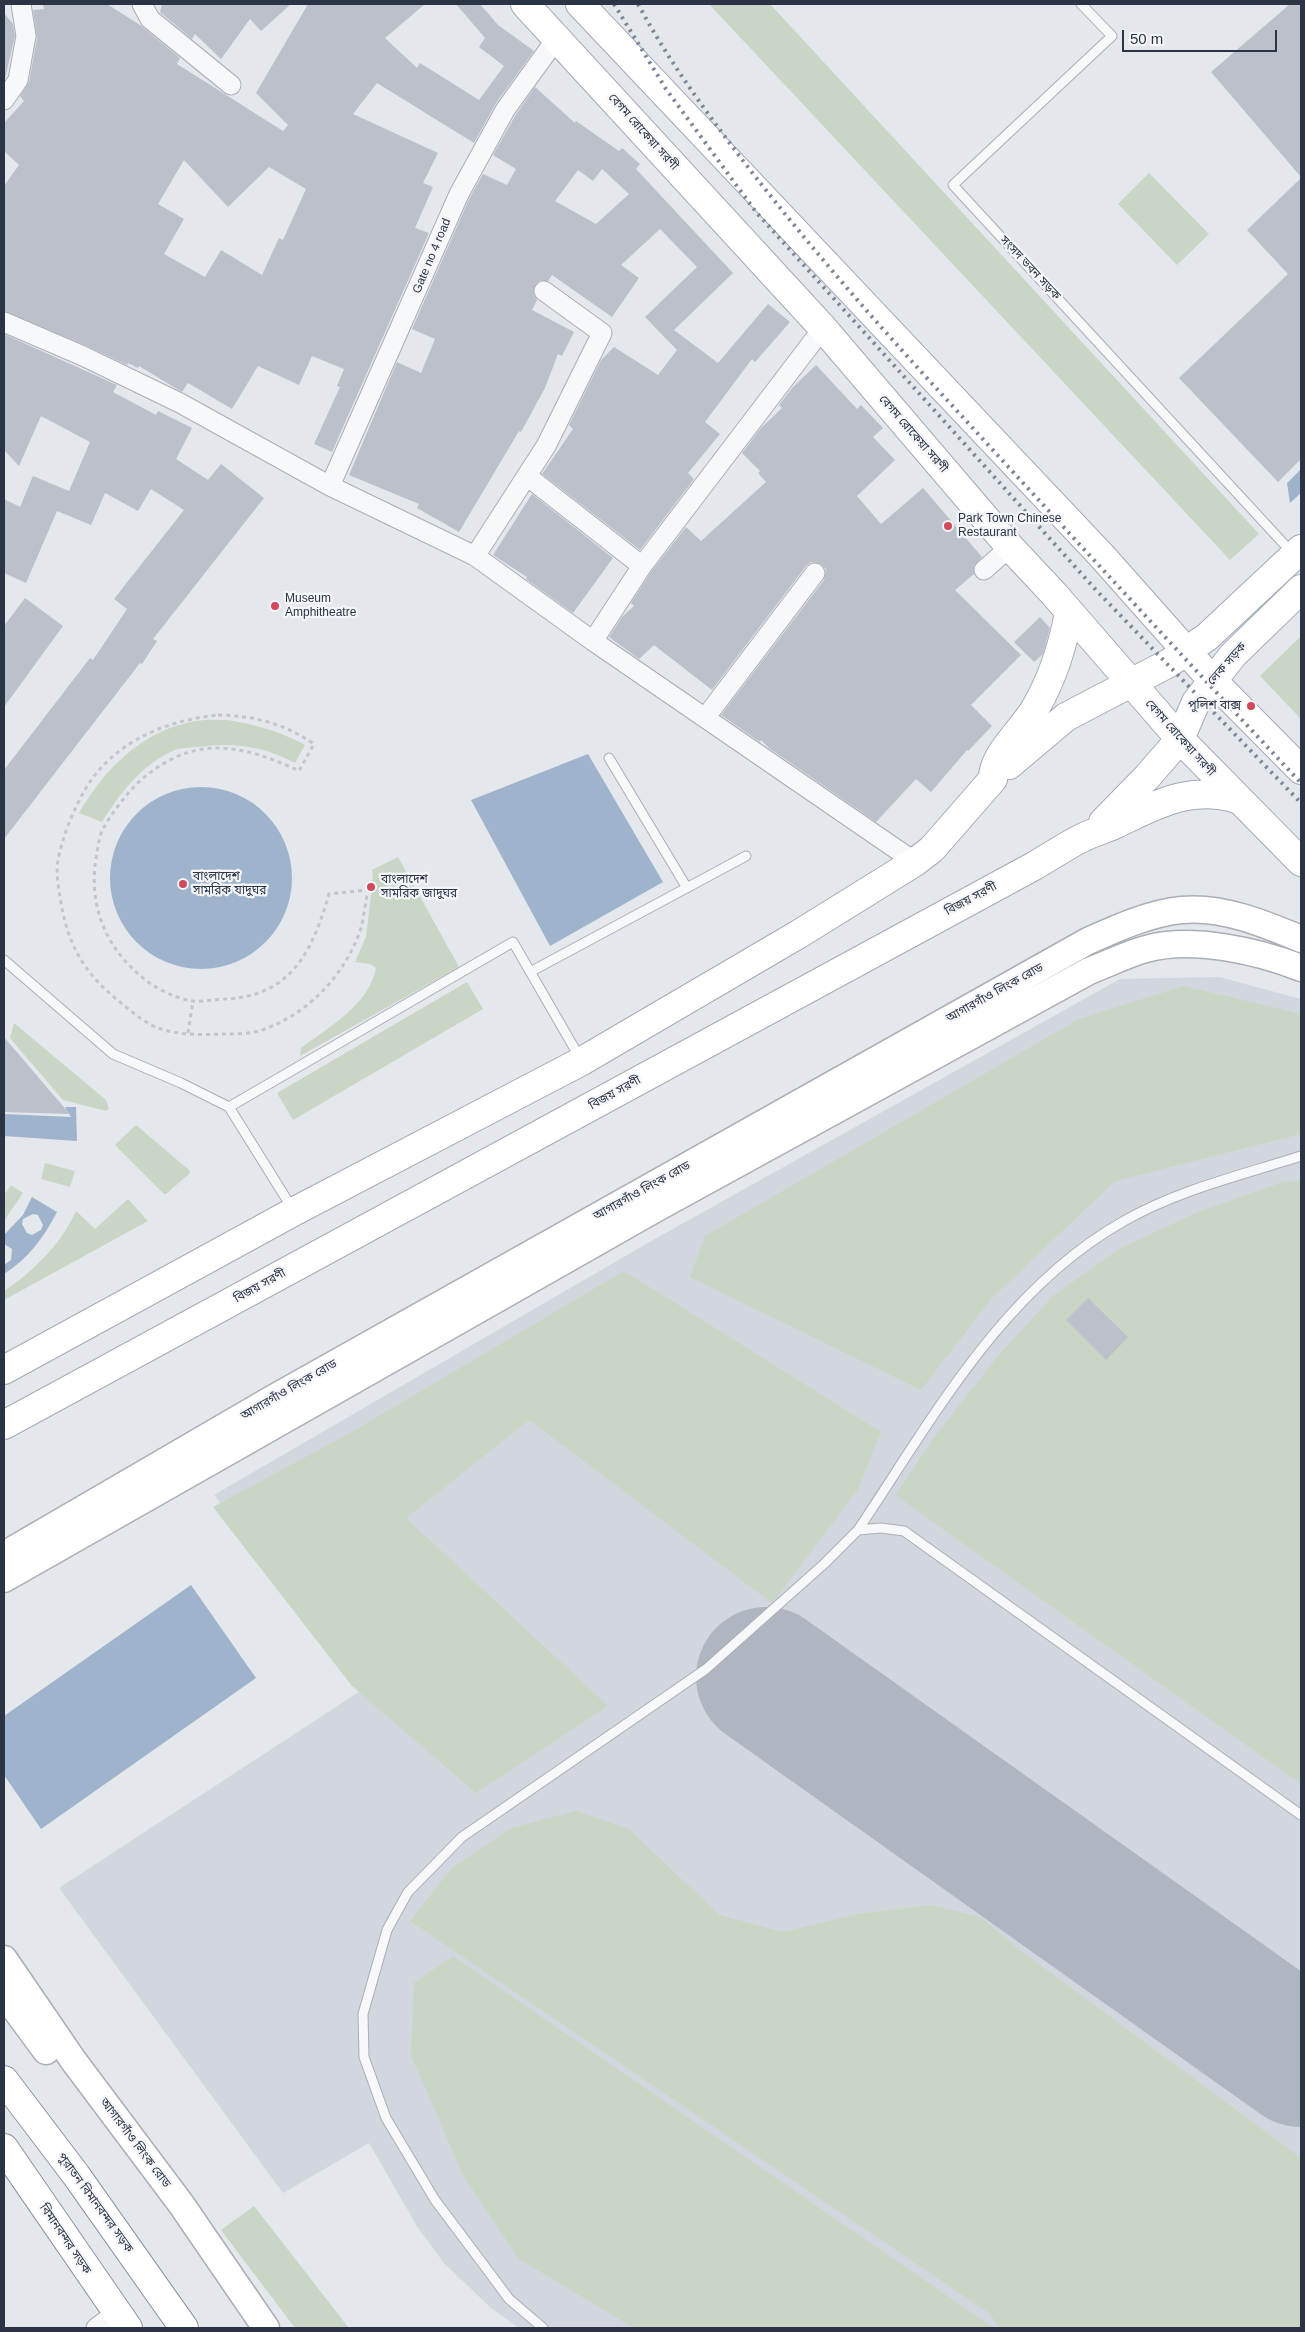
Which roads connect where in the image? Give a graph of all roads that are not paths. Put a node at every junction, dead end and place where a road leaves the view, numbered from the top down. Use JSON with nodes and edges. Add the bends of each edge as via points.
{"nodes":[{"id":1,"x":21,"y":4,"type":"edge"},
{"id":2,"x":142,"y":4,"type":"edge"},
{"id":3,"x":525,"y":4,"type":"edge"},
{"id":4,"x":580,"y":4,"type":"edge"},
{"id":5,"x":1081,"y":4,"type":"edge"},
{"id":6,"x":556,"y":38,"type":"junction"},
{"id":7,"x":231,"y":85,"type":"dead end"},
{"id":8,"x":4,"y":100,"type":"edge"},
{"id":9,"x":544,"y":291,"type":"dead end"},
{"id":10,"x":4,"y":322,"type":"edge"},
{"id":11,"x":823,"y":328,"type":"junction"},
{"id":12,"x":527,"y":476,"type":"junction"},
{"id":13,"x":330,"y":486,"type":"junction"},
{"id":14,"x":1293,"y":546,"type":"edge"},
{"id":15,"x":1010,"y":548,"type":"junction"},
{"id":16,"x":475,"y":556,"type":"junction"},
{"id":17,"x":642,"y":566,"type":"junction"},
{"id":18,"x":984,"y":570,"type":"dead end"},
{"id":19,"x":815,"y":573,"type":"dead end"},
{"id":20,"x":1301,"y":589,"type":"edge"},
{"id":21,"x":1069,"y":612,"type":"junction"},
{"id":22,"x":594,"y":641,"type":"junction"},
{"id":23,"x":1187,"y":652,"type":"junction"},
{"id":24,"x":1212,"y":680,"type":"junction"},
{"id":25,"x":1131,"y":682,"type":"junction"},
{"id":26,"x":705,"y":718,"type":"junction"},
{"id":27,"x":1180,"y":739,"type":"junction"},
{"id":28,"x":609,"y":758,"type":"dead end"},
{"id":29,"x":1301,"y":770,"type":"edge"},
{"id":30,"x":993,"y":779,"type":"junction"},
{"id":31,"x":1237,"y":799,"type":"junction"},
{"id":32,"x":1084,"y":837,"type":"junction"},
{"id":33,"x":746,"y":856,"type":"dead end"},
{"id":34,"x":916,"y":862,"type":"junction"},
{"id":35,"x":1301,"y":862,"type":"edge"},
{"id":36,"x":687,"y":888,"type":"junction"},
{"id":37,"x":1226,"y":914,"type":"junction"},
{"id":38,"x":1301,"y":939,"type":"edge"},
{"id":39,"x":1214,"y":946,"type":"junction"},
{"id":40,"x":4,"y":960,"type":"edge"},
{"id":41,"x":1301,"y":968,"type":"edge"},
{"id":42,"x":530,"y":972,"type":"junction"},
{"id":43,"x":582,"y":1061,"type":"junction"},
{"id":44,"x":229,"y":1107,"type":"junction"},
{"id":45,"x":1301,"y":1156,"type":"edge"},
{"id":46,"x":295,"y":1211,"type":"junction"},
{"id":47,"x":4,"y":1370,"type":"edge"},
{"id":48,"x":7,"y":1427,"type":"edge"},
{"id":49,"x":858,"y":1530,"type":"junction"},
{"id":50,"x":4,"y":1555,"type":"edge"},
{"id":51,"x":4,"y":1579,"type":"edge"},
{"id":52,"x":1301,"y":1815,"type":"edge"},
{"id":53,"x":4,"y":1959,"type":"edge"},
{"id":54,"x":4,"y":1994,"type":"edge"},
{"id":55,"x":4,"y":2080,"type":"edge"},
{"id":56,"x":4,"y":2148,"type":"edge"},
{"id":57,"x":113,"y":2323,"type":"edge"},
{"id":58,"x":184,"y":2328,"type":"edge"},
{"id":59,"x":248,"y":2328,"type":"edge"},
{"id":60,"x":266,"y":2328,"type":"edge"},
{"id":61,"x":543,"y":2328,"type":"edge"}],
"edges":[{"from":1,"to":8,"type":"street","via":[[26,36],[18,80]]},
{"from":2,"to":7,"type":"street","via":[[150,19]]},
{"from":3,"to":6,"type":"main road","name":"বেগম রোকেয়া সরণী"},
{"from":4,"to":23,"type":"main road","via":[[1101,555]]},
{"from":5,"to":14,"type":"lane","name":"সংসদ ভবন সড়ক","via":[[1112,36],[954,185]]},
{"from":6,"to":11,"type":"main road","name":"বেগম রোকেয়া সরণী"},
{"from":6,"to":13,"type":"street","name":"Gate no 4 road","via":[[505,110],[459,194]]},
{"from":9,"to":12,"type":"street","via":[[602,333],[546,446]]},
{"from":10,"to":13,"type":"street","via":[[180,402]]},
{"from":11,"to":15,"type":"main road","name":"বেগম রোকেয়া সরণী"},
{"from":11,"to":17,"type":"street"},
{"from":12,"to":16,"type":"street"},
{"from":12,"to":17,"type":"street"},
{"from":13,"to":16,"type":"street"},
{"from":14,"to":23,"type":"main road","via":[[1221,625]]},
{"from":15,"to":18,"type":"street"},
{"from":15,"to":21,"type":"main road","name":"বেগম রোকেয়া সরণী"},
{"from":16,"to":22,"type":"street"},
{"from":17,"to":22,"type":"street"},
{"from":19,"to":26,"type":"street"},
{"from":20,"to":24,"type":"main road","name":"লেক সড়ক"},
{"from":21,"to":25,"type":"main road","name":"বেগম রোকেয়া সরণী"},
{"from":21,"to":30,"type":"main road","via":[[1053,673],[1036,709],[994,765]]},
{"from":22,"to":26,"type":"street"},
{"from":23,"to":24,"type":"main road"},
{"from":23,"to":25,"type":"main road"},
{"from":24,"to":27,"type":"main road","name":"লেক সড়ক","via":[[1196,702]]},
{"from":24,"to":29,"type":"main road"},
{"from":25,"to":27,"type":"main road","name":"বেগম রোকেয়া সরণী"},
{"from":25,"to":30,"type":"main road","via":[[1066,718],[1033,742]]},
{"from":26,"to":34,"type":"street"},
{"from":27,"to":31,"type":"main road","name":"বেগম রোকেয়া সরণী"},
{"from":27,"to":32,"type":"main road","name":"লেক সড়ক","via":[[1125,801]]},
{"from":28,"to":36,"type":"lane"},
{"from":30,"to":34,"type":"main road","via":[[932,849]]},
{"from":31,"to":32,"type":"main road","name":"বিজয় সরণী","via":[[1217,794],[1194,794],[1154,805]]},
{"from":31,"to":35,"type":"main road","name":"বেগম রোকেয়া সরণী"},
{"from":32,"to":48,"type":"main road","name":"বিজয় সরণী"},
{"from":33,"to":36,"type":"lane"},
{"from":34,"to":43,"type":"main road"},
{"from":36,"to":42,"type":"lane"},
{"from":37,"to":38,"type":"main road","name":"আগারগাঁও লিংক রোড","via":[[1270,926]]},
{"from":37,"to":39,"type":"main road"},
{"from":37,"to":50,"type":"main road","name":"আগারগাঁও লিংক রোড","via":[[1197,910],[1172,912],[1132,923],[1088,941],[272,1399]]},
{"from":39,"to":41,"type":"main road","name":"আগারগাঁও লিংক রোড"},
{"from":39,"to":51,"type":"main road","name":"আগারগাঁও লিংক রোড","via":[[1148,948],[1089,972],[657,1208]]},
{"from":40,"to":44,"type":"lane","via":[[113,1054]]},
{"from":42,"to":43,"type":"lane"},
{"from":42,"to":44,"type":"lane","via":[[513,942]]},
{"from":43,"to":46,"type":"main road"},
{"from":44,"to":46,"type":"lane"},
{"from":45,"to":49,"type":"lane","via":[[1160,1203],[1123,1221],[1063,1262],[1009,1316],[963,1374]]},
{"from":46,"to":47,"type":"main road"},
{"from":49,"to":52,"type":"lane","via":[[904,1531]]},
{"from":49,"to":61,"type":"lane","via":[[706,1669],[462,1837],[408,1892],[387,1930],[363,2014],[364,2057],[386,2118],[435,2200],[509,2299]]},
{"from":53,"to":60,"type":"main road","name":"আগারগাঁও লিংক রোড"},
{"from":54,"to":59,"type":"main road","name":"আগারগাঁও লিংক রোড"},
{"from":55,"to":58,"type":"main road","name":"পুরাতন বিমানবন্দর সড়ক"},
{"from":56,"to":57,"type":"main road","name":"বিমানবন্দর সড়ক"}]}
